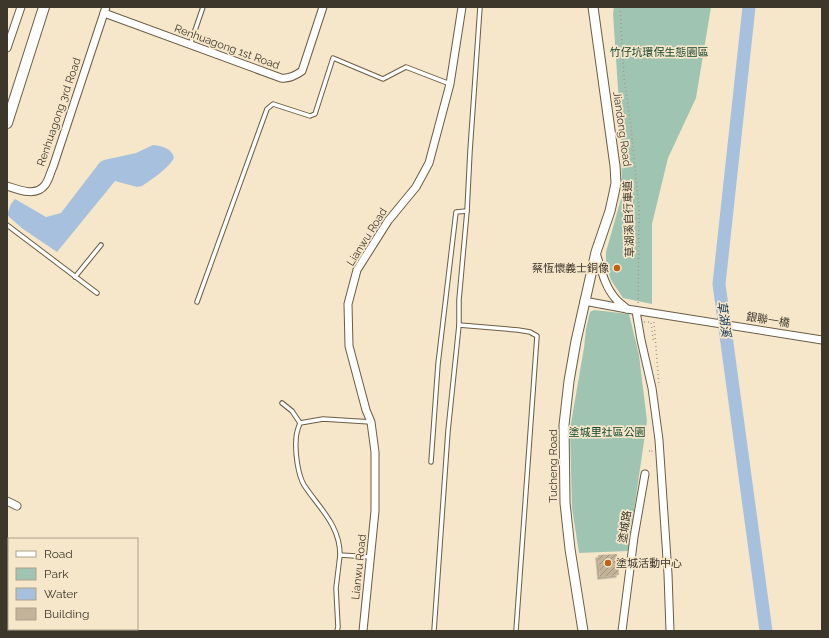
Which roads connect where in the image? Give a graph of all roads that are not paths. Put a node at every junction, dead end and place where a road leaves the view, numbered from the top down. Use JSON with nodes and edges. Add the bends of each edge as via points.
{"nodes":[{"id":1,"x":21,"y":7,"type":"edge"},
{"id":2,"x":44,"y":7,"type":"edge"},
{"id":3,"x":203,"y":7,"type":"edge"},
{"id":4,"x":323,"y":7,"type":"edge"},
{"id":5,"x":462,"y":7,"type":"edge"},
{"id":6,"x":480,"y":7,"type":"edge"},
{"id":7,"x":593,"y":7,"type":"edge"},
{"id":8,"x":105,"y":10,"type":"edge"},
{"id":9,"x":190,"y":45,"type":"junction"},
{"id":10,"x":7,"y":48,"type":"edge"},
{"id":11,"x":450,"y":84,"type":"junction"},
{"id":12,"x":7,"y":123,"type":"edge"},
{"id":13,"x":7,"y":186,"type":"edge"},
{"id":14,"x":467,"y":210,"type":"junction"},
{"id":15,"x":7,"y":225,"type":"edge"},
{"id":16,"x":101,"y":245,"type":"dead end"},
{"id":17,"x":596,"y":252,"type":"junction"},
{"id":18,"x":75,"y":276,"type":"junction"},
{"id":19,"x":97,"y":292,"type":"dead end"},
{"id":20,"x":584,"y":301,"type":"junction"},
{"id":21,"x":197,"y":302,"type":"dead end"},
{"id":22,"x":627,"y":309,"type":"junction"},
{"id":23,"x":638,"y":311,"type":"junction"},
{"id":24,"x":459,"y":325,"type":"junction"},
{"id":25,"x":822,"y":340,"type":"edge"},
{"id":26,"x":282,"y":403,"type":"dead end"},
{"id":27,"x":300,"y":422,"type":"junction"},
{"id":28,"x":371,"y":422,"type":"junction"},
{"id":29,"x":431,"y":462,"type":"dead end"},
{"id":30,"x":645,"y":474,"type":"dead end"},
{"id":31,"x":7,"y":501,"type":"edge"},
{"id":32,"x":17,"y":506,"type":"dead end"},
{"id":33,"x":340,"y":555,"type":"junction"},
{"id":34,"x":371,"y":557,"type":"junction"},
{"id":35,"x":337,"y":631,"type":"edge"},
{"id":36,"x":363,"y":631,"type":"edge"},
{"id":37,"x":434,"y":631,"type":"edge"},
{"id":38,"x":516,"y":631,"type":"edge"},
{"id":39,"x":583,"y":631,"type":"edge"},
{"id":40,"x":622,"y":631,"type":"edge"},
{"id":41,"x":670,"y":631,"type":"edge"}],
"edges":[{"from":1,"to":10,"type":"street"},
{"from":2,"to":12,"type":"main road"},
{"from":3,"to":9,"type":"lane"},
{"from":4,"to":9,"type":"street","name":"Renhuagong 1st Road","via":[[302,71],[288,79]]},
{"from":5,"to":11,"type":"street","name":"Lianwu Road"},
{"from":6,"to":14,"type":"lane"},
{"from":7,"to":17,"type":"street","name":"Jiandong Road","via":[[616,183],[610,211]]},
{"from":8,"to":9,"type":"street","name":"Renhuagong 1st Road"},
{"from":8,"to":13,"type":"street","name":"Renhuagong 3rd Road","via":[[46,183],[39,190],[32,192]]},
{"from":11,"to":21,"type":"lane","via":[[406,68],[383,79],[333,58],[315,114],[310,116],[273,104],[267,109]]},
{"from":11,"to":28,"type":"street","name":"Lianwu Road","via":[[429,163],[416,187],[388,221],[357,270],[348,304],[348,346]]},
{"from":14,"to":24,"type":"lane"},
{"from":14,"to":29,"type":"lane","via":[[456,212],[438,364]]},
{"from":15,"to":18,"type":"lane"},
{"from":16,"to":18,"type":"lane"},
{"from":17,"to":20,"type":"street","name":"Jiandong Road"},
{"from":17,"to":22,"type":"street","via":[[607,287],[614,298]]},
{"from":18,"to":19,"type":"lane"},
{"from":20,"to":22,"type":"street"},
{"from":20,"to":39,"type":"street","name":"Tucheng Road","via":[[569,381],[564,425],[565,503]]},
{"from":22,"to":23,"type":"street"},
{"from":23,"to":25,"type":"street","name":"銀聯一橋"},
{"from":23,"to":41,"type":"street","via":[[638,328],[652,388],[658,434]]},
{"from":24,"to":37,"type":"lane","via":[[448,431]]},
{"from":24,"to":38,"type":"lane","via":[[518,330],[537,336]]},
{"from":26,"to":27,"type":"lane"},
{"from":27,"to":28,"type":"lane","via":[[323,419]]},
{"from":27,"to":33,"type":"lane","via":[[296,447],[303,484],[331,523]]},
{"from":28,"to":34,"type":"street","name":"Lianwu Road","via":[[375,452],[375,511]]},
{"from":30,"to":40,"type":"street","name":"塗城路"},
{"from":31,"to":32,"type":"street"},
{"from":33,"to":34,"type":"lane"},
{"from":33,"to":35,"type":"lane","via":[[336,588]]},
{"from":34,"to":36,"type":"street","name":"Lianwu Road"}]}
